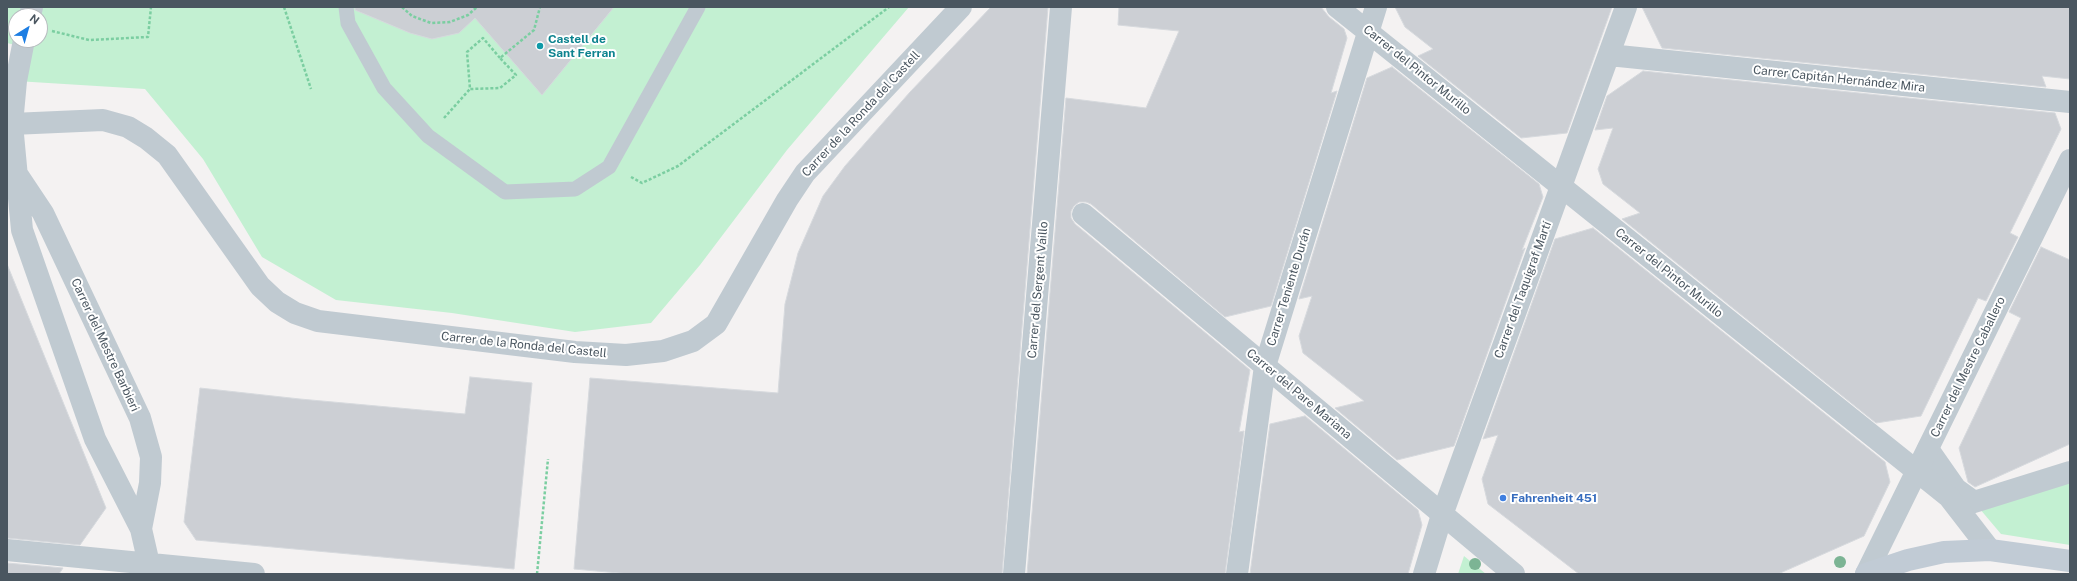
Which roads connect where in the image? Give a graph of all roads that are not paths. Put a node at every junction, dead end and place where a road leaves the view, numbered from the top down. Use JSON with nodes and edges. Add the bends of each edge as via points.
{"nodes":[{"id":1,"x":346,"y":7,"type":"edge"},
{"id":2,"x":698,"y":7,"type":"edge"},
{"id":3,"x":961,"y":7,"type":"edge"},
{"id":4,"x":1061,"y":7,"type":"edge"},
{"id":5,"x":1337,"y":7,"type":"edge"},
{"id":6,"x":1376,"y":7,"type":"edge"},
{"id":7,"x":1626,"y":7,"type":"edge"},
{"id":8,"x":1368,"y":31,"type":"junction"},
{"id":9,"x":22,"y":48,"type":"edge"},
{"id":10,"x":1609,"y":55,"type":"junction"},
{"id":11,"x":2070,"y":102,"type":"edge"},
{"id":12,"x":9,"y":126,"type":"edge"},
{"id":13,"x":2070,"y":160,"type":"edge"},
{"id":14,"x":16,"y":173,"type":"junction"},
{"id":15,"x":1561,"y":187,"type":"junction"},
{"id":16,"x":1084,"y":214,"type":"dead end"},
{"id":17,"x":1265,"y":366,"type":"junction"},
{"id":18,"x":1928,"y":449,"type":"junction"},
{"id":19,"x":1917,"y":471,"type":"junction"},
{"id":20,"x":2070,"y":472,"type":"edge"},
{"id":21,"x":1953,"y":493,"type":"junction"},
{"id":22,"x":1442,"y":515,"type":"junction"},
{"id":23,"x":142,"y":529,"type":"junction"},
{"id":24,"x":7,"y":550,"type":"edge"},
{"id":25,"x":1990,"y":550,"type":"junction"},
{"id":26,"x":2070,"y":561,"type":"edge"},
{"id":27,"x":148,"y":569,"type":"edge"},
{"id":28,"x":254,"y":574,"type":"edge"},
{"id":29,"x":1014,"y":574,"type":"edge"},
{"id":30,"x":1237,"y":574,"type":"edge"},
{"id":31,"x":1424,"y":574,"type":"edge"},
{"id":32,"x":1514,"y":574,"type":"edge"},
{"id":33,"x":1866,"y":574,"type":"edge"}],
"edges":[{"from":1,"to":2,"type":"lane","via":[[348,23],[384,88],[428,136],[505,192],[575,189],[609,167]]},
{"from":3,"to":12,"type":"street","name":"Carrer de la Ronda del Castell","via":[[805,173],[716,324],[693,341],[663,351],[626,355],[575,352],[318,321],[295,313],[277,302],[260,286],[166,155],[146,138],[128,127],[103,120]]},
{"from":4,"to":29,"type":"street","name":"Carrer del Sergent Vaillo"},
{"from":5,"to":8,"type":"street","name":"Carrer del Pintor Murillo"},
{"from":6,"to":8,"type":"street","name":"Carrer Teniente Durán"},
{"from":7,"to":10,"type":"street","name":"Carrer del Taquígraf Martí"},
{"from":8,"to":15,"type":"street","name":"Carrer del Pintor Murillo"},
{"from":8,"to":17,"type":"street","name":"Carrer Teniente Durán"},
{"from":9,"to":12,"type":"street","name":"Carrer del Mestre Barbieri"},
{"from":10,"to":11,"type":"street","name":"Carrer Capitán Hernández Mira"},
{"from":10,"to":15,"type":"street","name":"Carrer del Taquígraf Martí"},
{"from":12,"to":14,"type":"street","name":"Carrer del Mestre Barbieri"},
{"from":13,"to":18,"type":"street","name":"Carrer del Mestre Caballero"},
{"from":14,"to":23,"type":"street","name":"Carrer del Mestre Barbieri","via":[[22,230],[93,431]]},
{"from":14,"to":23,"type":"street","name":"Carrer del Mestre Barbieri","via":[[43,213],[140,418],[151,457],[150,483]]},
{"from":15,"to":19,"type":"street","name":"Carrer del Pintor Murillo"},
{"from":15,"to":22,"type":"street","name":"Carrer del Taquígraf Martí"},
{"from":16,"to":17,"type":"street","name":"Carrer del Pare Mariana"},
{"from":17,"to":22,"type":"street","name":"Carrer del Pare Mariana"},
{"from":17,"to":30,"type":"street","name":"Carrer Teniente Durán"},
{"from":18,"to":19,"type":"street","name":"Carrer del Mestre Caballero"},
{"from":18,"to":21,"type":"street"},
{"from":19,"to":21,"type":"street","name":"Carrer del Pintor Murillo"},
{"from":19,"to":33,"type":"street","name":"Carrer del Mestre Caballero"},
{"from":20,"to":21,"type":"street","via":[[1974,502]]},
{"from":21,"to":25,"type":"street","name":"Carrer del Pintor Murillo"},
{"from":22,"to":31,"type":"street","name":"Carrer del Taquígraf Martí"},
{"from":22,"to":32,"type":"street","name":"Carrer del Pare Mariana"},
{"from":23,"to":27,"type":"street","name":"Carrer del Mestre Barbieri"},
{"from":24,"to":27,"type":"street"},
{"from":25,"to":26,"type":"main road"},
{"from":25,"to":33,"type":"main road","via":[[1944,552],[1908,560]]},
{"from":27,"to":28,"type":"street"}]}
